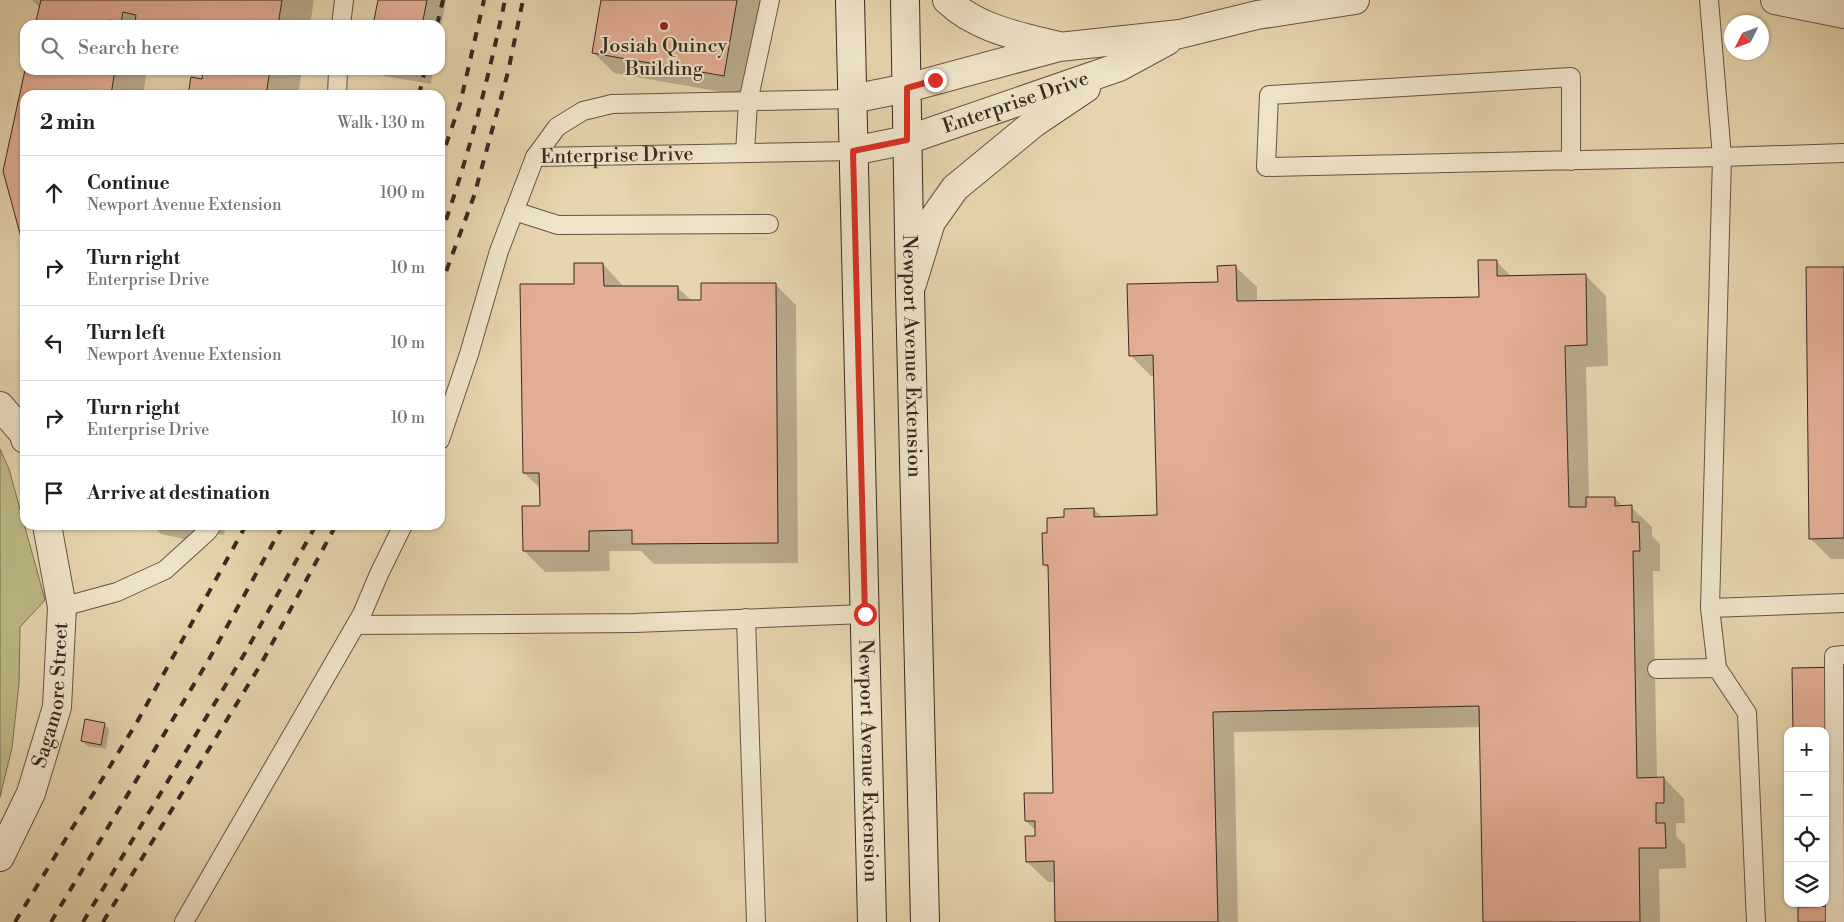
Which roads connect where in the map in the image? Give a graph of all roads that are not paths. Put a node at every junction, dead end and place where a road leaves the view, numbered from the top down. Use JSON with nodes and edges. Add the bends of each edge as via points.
{"nodes":[{"id":1,"x":344,"y":0,"type":"edge"},
{"id":2,"x":770,"y":0,"type":"edge"},
{"id":3,"x":850,"y":0,"type":"edge"},
{"id":4,"x":905,"y":0,"type":"edge"},
{"id":5,"x":947,"y":0,"type":"edge"},
{"id":6,"x":1354,"y":0,"type":"edge"},
{"id":7,"x":1709,"y":0,"type":"edge"},
{"id":8,"x":1775,"y":0,"type":"edge"},
{"id":9,"x":1267,"y":6,"type":"edge"},
{"id":10,"x":1844,"y":14,"type":"edge"},
{"id":11,"x":342,"y":20,"type":"edge"},
{"id":12,"x":1180,"y":34,"type":"junction"},
{"id":13,"x":1059,"y":47,"type":"junction"},
{"id":14,"x":1119,"y":66,"type":"junction"},
{"id":15,"x":338,"y":75,"type":"edge"},
{"id":16,"x":907,"y":88,"type":"junction"},
{"id":17,"x":337,"y":90,"type":"edge"},
{"id":18,"x":852,"y":99,"type":"junction"},
{"id":19,"x":748,"y":102,"type":"junction"},
{"id":20,"x":907,"y":140,"type":"junction"},
{"id":21,"x":853,"y":151,"type":"junction"},
{"id":22,"x":1844,"y":152,"type":"edge"},
{"id":23,"x":745,"y":153,"type":"junction"},
{"id":24,"x":535,"y":157,"type":"junction"},
{"id":25,"x":1722,"y":157,"type":"junction"},
{"id":26,"x":1571,"y":161,"type":"junction"},
{"id":27,"x":514,"y":211,"type":"junction"},
{"id":28,"x":769,"y":224,"type":"dead end"},
{"id":29,"x":910,"y":291,"type":"junction"},
{"id":30,"x":0,"y":406,"type":"edge"},
{"id":31,"x":445,"y":425,"type":"edge"},
{"id":32,"x":20,"y":429,"type":"edge"},
{"id":33,"x":47,"y":530,"type":"edge"},
{"id":34,"x":209,"y":530,"type":"edge"},
{"id":35,"x":401,"y":530,"type":"edge"},
{"id":36,"x":1844,"y":604,"type":"edge"},
{"id":37,"x":62,"y":607,"type":"junction"},
{"id":38,"x":1710,"y":608,"type":"junction"},
{"id":39,"x":865,"y":614,"type":"junction"},
{"id":40,"x":746,"y":618,"type":"junction"},
{"id":41,"x":356,"y":626,"type":"junction"},
{"id":42,"x":1844,"y":656,"type":"edge"},
{"id":43,"x":1717,"y":668,"type":"junction"},
{"id":44,"x":1657,"y":669,"type":"dead end"},
{"id":45,"x":0,"y":857,"type":"edge"},
{"id":46,"x":184,"y":922,"type":"edge"},
{"id":47,"x":756,"y":922,"type":"edge"},
{"id":48,"x":872,"y":922,"type":"edge"},
{"id":49,"x":924,"y":922,"type":"edge"},
{"id":50,"x":1756,"y":922,"type":"edge"},
{"id":51,"x":1836,"y":922,"type":"edge"}],
"edges":[{"from":1,"to":11,"type":"lane"},
{"from":2,"to":19,"type":"lane"},
{"from":3,"to":18,"type":"main road","name":"Newport Avenue Extension"},
{"from":4,"to":16,"type":"main road","name":"Newport Avenue Extension"},
{"from":5,"to":13,"type":"main road","name":"Enterprise Drive","via":[[957,10],[997,30]]},
{"from":6,"to":9,"type":"main road","name":"Enterprise Drive"},
{"from":7,"to":25,"type":"lane"},
{"from":8,"to":10,"type":"main road"},
{"from":9,"to":12,"type":"main road","name":"Enterprise Drive"},
{"from":12,"to":13,"type":"main road","name":"Enterprise Drive"},
{"from":12,"to":14,"type":"main road","name":"Enterprise Drive"},
{"from":13,"to":16,"type":"main road","name":"Enterprise Drive"},
{"from":14,"to":20,"type":"main road","name":"Enterprise Drive"},
{"from":14,"to":29,"type":"main road","name":"Enterprise Drive","via":[[1034,123],[955,188],[931,222]]},
{"from":15,"to":17,"type":"lane"},
{"from":16,"to":18,"type":"main road","name":"Enterprise Drive"},
{"from":16,"to":20,"type":"main road","name":"Newport Avenue Extension"},
{"from":18,"to":19,"type":"lane","name":"Enterprise Drive"},
{"from":18,"to":21,"type":"main road","name":"Newport Avenue Extension"},
{"from":19,"to":23,"type":"lane"},
{"from":19,"to":24,"type":"lane","name":"Enterprise Drive","via":[[612,104],[583,111],[557,127]]},
{"from":20,"to":21,"type":"main road","name":"Enterprise Drive"},
{"from":20,"to":29,"type":"main road","name":"Newport Avenue Extension"},
{"from":21,"to":23,"type":"lane","name":"Enterprise Drive"},
{"from":21,"to":39,"type":"main road","name":"Newport Avenue Extension"},
{"from":22,"to":25,"type":"lane"},
{"from":23,"to":24,"type":"lane","name":"Enterprise Drive"},
{"from":24,"to":27,"type":"lane"},
{"from":25,"to":26,"type":"lane"},
{"from":25,"to":38,"type":"lane"},
{"from":26,"to":26,"type":"lane","via":[[1266,167],[1269,95],[1571,77]]},
{"from":27,"to":28,"type":"lane","via":[[558,225]]},
{"from":27,"to":31,"type":"lane"},
{"from":29,"to":49,"type":"main road","name":"Newport Avenue Extension"},
{"from":30,"to":32,"type":"main road"},
{"from":33,"to":37,"type":"main road","name":"Sagamore Street"},
{"from":34,"to":37,"type":"lane","via":[[165,570],[117,592]]},
{"from":35,"to":41,"type":"lane"},
{"from":36,"to":38,"type":"lane"},
{"from":37,"to":45,"type":"main road","name":"Sagamore Street","via":[[57,707],[31,793]]},
{"from":38,"to":43,"type":"lane"},
{"from":39,"to":40,"type":"lane"},
{"from":39,"to":48,"type":"main road","name":"Newport Avenue Extension"},
{"from":40,"to":41,"type":"lane","via":[[635,623]]},
{"from":40,"to":47,"type":"lane"},
{"from":41,"to":46,"type":"lane"},
{"from":42,"to":51,"type":"lane","via":[[1834,656]]},
{"from":43,"to":44,"type":"lane"},
{"from":43,"to":50,"type":"lane","via":[[1747,713]]}]}
